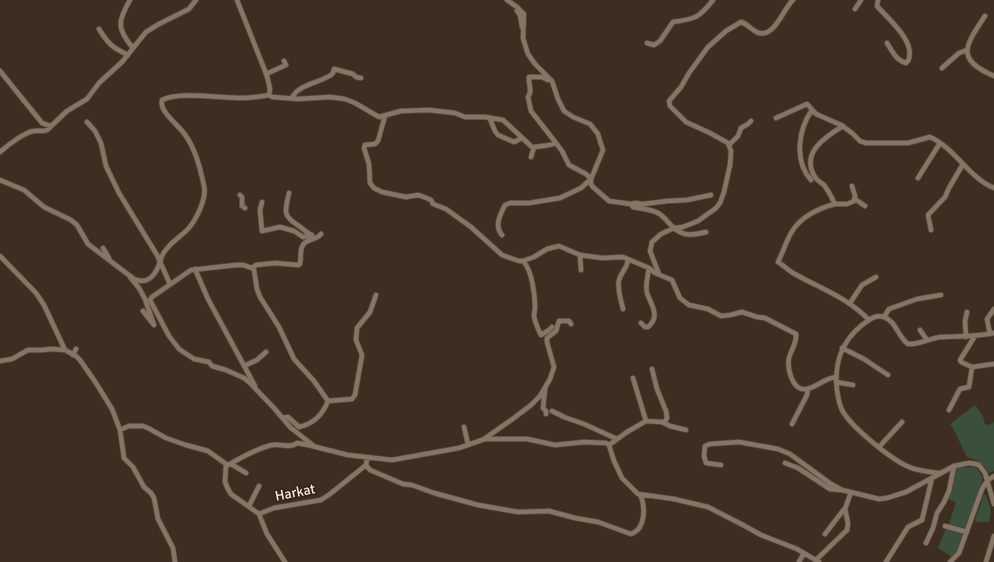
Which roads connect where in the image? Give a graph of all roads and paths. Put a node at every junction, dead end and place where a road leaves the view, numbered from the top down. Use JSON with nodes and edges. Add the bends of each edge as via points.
{"nodes":[{"id":1,"x":130,"y":0,"type":"edge"},
{"id":2,"x":196,"y":0,"type":"edge"},
{"id":3,"x":237,"y":0,"type":"edge"},
{"id":4,"x":507,"y":0,"type":"edge"},
{"id":5,"x":713,"y":0,"type":"edge"},
{"id":6,"x":793,"y":0,"type":"edge"},
{"id":7,"x":861,"y":0,"type":"edge"},
{"id":8,"x":878,"y":0,"type":"edge"},
{"id":9,"x":855,"y":9,"type":"dead end"},
{"id":10,"x":985,"y":16,"type":"dead end"},
{"id":11,"x":99,"y":29,"type":"dead end"},
{"id":12,"x":647,"y":43,"type":"dead end"},
{"id":13,"x":886,"y":43,"type":"dead end"},
{"id":14,"x":133,"y":48,"type":"junction"},
{"id":15,"x":966,"y":50,"type":"junction"},
{"id":16,"x":128,"y":55,"type":"junction"},
{"id":17,"x":284,"y":62,"type":"dead end"},
{"id":18,"x":942,"y":68,"type":"dead end"},
{"id":19,"x":0,"y":71,"type":"edge"},
{"id":20,"x":266,"y":74,"type":"junction"},
{"id":21,"x":994,"y":76,"type":"edge"},
{"id":22,"x":362,"y":78,"type":"dead end"},
{"id":23,"x":554,"y":84,"type":"junction"},
{"id":24,"x":269,"y":95,"type":"junction"},
{"id":25,"x":292,"y":98,"type":"junction"},
{"id":26,"x":812,"y":110,"type":"junction"},
{"id":27,"x":385,"y":116,"type":"junction"},
{"id":28,"x":776,"y":118,"type":"dead end"},
{"id":29,"x":490,"y":119,"type":"junction"},
{"id":30,"x":751,"y":121,"type":"dead end"},
{"id":31,"x":87,"y":122,"type":"dead end"},
{"id":32,"x":51,"y":126,"type":"junction"},
{"id":33,"x":843,"y":126,"type":"junction"},
{"id":34,"x":522,"y":138,"type":"junction"},
{"id":35,"x":556,"y":143,"type":"junction"},
{"id":36,"x":729,"y":144,"type":"junction"},
{"id":37,"x":940,"y":144,"type":"junction"},
{"id":38,"x":534,"y":147,"type":"junction"},
{"id":39,"x":0,"y":152,"type":"edge"},
{"id":40,"x":531,"y":157,"type":"dead end"},
{"id":41,"x":963,"y":164,"type":"junction"},
{"id":42,"x":918,"y":178,"type":"dead end"},
{"id":43,"x":591,"y":179,"type":"junction"},
{"id":44,"x":0,"y":180,"type":"edge"},
{"id":45,"x":811,"y":180,"type":"dead end"},
{"id":46,"x":852,"y":186,"type":"dead end"},
{"id":47,"x":994,"y":188,"type":"edge"},
{"id":48,"x":289,"y":193,"type":"dead end"},
{"id":49,"x":240,"y":194,"type":"dead end"},
{"id":50,"x":711,"y":195,"type":"dead end"},
{"id":51,"x":855,"y":200,"type":"junction"},
{"id":52,"x":262,"y":202,"type":"dead end"},
{"id":53,"x":631,"y":204,"type":"junction"},
{"id":54,"x":836,"y":204,"type":"junction"},
{"id":55,"x":865,"y":206,"type":"dead end"},
{"id":56,"x":245,"y":208,"type":"dead end"},
{"id":57,"x":674,"y":228,"type":"junction"},
{"id":58,"x":931,"y":230,"type":"dead end"},
{"id":59,"x":706,"y":232,"type":"dead end"},
{"id":60,"x":312,"y":235,"type":"junction"},
{"id":61,"x":502,"y":235,"type":"dead end"},
{"id":62,"x":103,"y":248,"type":"dead end"},
{"id":63,"x":580,"y":255,"type":"junction"},
{"id":64,"x":0,"y":256,"type":"edge"},
{"id":65,"x":628,"y":260,"type":"junction"},
{"id":66,"x":523,"y":261,"type":"junction"},
{"id":67,"x":113,"y":262,"type":"junction"},
{"id":68,"x":160,"y":262,"type":"junction"},
{"id":69,"x":252,"y":268,"type":"junction"},
{"id":70,"x":649,"y":268,"type":"junction"},
{"id":71,"x":195,"y":269,"type":"junction"},
{"id":72,"x":581,"y":270,"type":"dead end"},
{"id":73,"x":128,"y":274,"type":"junction"},
{"id":74,"x":659,"y":274,"type":"junction"},
{"id":75,"x":876,"y":277,"type":"dead end"},
{"id":76,"x":170,"y":284,"type":"junction"},
{"id":77,"x":941,"y":294,"type":"dead end"},
{"id":78,"x":376,"y":295,"type":"dead end"},
{"id":79,"x":850,"y":303,"type":"junction"},
{"id":80,"x":623,"y":309,"type":"dead end"},
{"id":81,"x":994,"y":309,"type":"edge"},
{"id":82,"x":143,"y":311,"type":"dead end"},
{"id":83,"x":967,"y":312,"type":"dead end"},
{"id":84,"x":884,"y":318,"type":"junction"},
{"id":85,"x":869,"y":320,"type":"junction"},
{"id":86,"x":571,"y":324,"type":"dead end"},
{"id":87,"x":641,"y":324,"type":"dead end"},
{"id":88,"x":552,"y":327,"type":"dead end"},
{"id":89,"x":920,"y":330,"type":"dead end"},
{"id":90,"x":992,"y":334,"type":"edge"},
{"id":91,"x":975,"y":336,"type":"junction"},
{"id":92,"x":966,"y":337,"type":"junction"},
{"id":93,"x":927,"y":340,"type":"junction"},
{"id":94,"x":842,"y":348,"type":"junction"},
{"id":95,"x":76,"y":349,"type":"dead end"},
{"id":96,"x":64,"y":350,"type":"junction"},
{"id":97,"x":266,"y":352,"type":"dead end"},
{"id":98,"x":73,"y":355,"type":"junction"},
{"id":99,"x":0,"y":361,"type":"edge"},
{"id":100,"x":994,"y":364,"type":"edge"},
{"id":101,"x":244,"y":366,"type":"junction"},
{"id":102,"x":972,"y":367,"type":"junction"},
{"id":103,"x":652,"y":369,"type":"dead end"},
{"id":104,"x":888,"y":375,"type":"dead end"},
{"id":105,"x":633,"y":378,"type":"dead end"},
{"id":106,"x":836,"y":379,"type":"junction"},
{"id":107,"x":853,"y":385,"type":"dead end"},
{"id":108,"x":544,"y":388,"type":"junction"},
{"id":109,"x":808,"y":389,"type":"junction"},
{"id":110,"x":258,"y":391,"type":"junction"},
{"id":111,"x":328,"y":401,"type":"junction"},
{"id":112,"x":949,"y":410,"type":"dead end"},
{"id":113,"x":552,"y":411,"type":"dead end"},
{"id":114,"x":546,"y":414,"type":"dead end"},
{"id":115,"x":283,"y":418,"type":"junction"},
{"id":116,"x":646,"y":421,"type":"junction"},
{"id":117,"x":902,"y":422,"type":"dead end"},
{"id":118,"x":664,"y":423,"type":"junction"},
{"id":119,"x":792,"y":424,"type":"dead end"},
{"id":120,"x":464,"y":427,"type":"dead end"},
{"id":121,"x":120,"y":430,"type":"junction"},
{"id":122,"x":686,"y":430,"type":"dead end"},
{"id":123,"x":482,"y":440,"type":"junction"},
{"id":124,"x":617,"y":440,"type":"junction"},
{"id":125,"x":468,"y":444,"type":"junction"},
{"id":126,"x":609,"y":445,"type":"junction"},
{"id":127,"x":316,"y":447,"type":"junction"},
{"id":128,"x":879,"y":447,"type":"junction"},
{"id":129,"x":367,"y":458,"type":"junction"},
{"id":130,"x":784,"y":463,"type":"dead end"},
{"id":131,"x":226,"y":464,"type":"junction"},
{"id":132,"x":231,"y":464,"type":"junction"},
{"id":133,"x":721,"y":465,"type":"dead end"},
{"id":134,"x":366,"y":466,"type":"junction"},
{"id":135,"x":954,"y":466,"type":"junction"},
{"id":136,"x":246,"y":473,"type":"dead end"},
{"id":137,"x":939,"y":474,"type":"junction"},
{"id":138,"x":994,"y":476,"type":"edge"},
{"id":139,"x":932,"y":478,"type":"junction"},
{"id":140,"x":987,"y":481,"type":"junction"},
{"id":141,"x":260,"y":486,"type":"dead end"},
{"id":142,"x":842,"y":490,"type":"junction"},
{"id":143,"x":851,"y":492,"type":"junction"},
{"id":144,"x":641,"y":496,"type":"junction"},
{"id":145,"x":994,"y":504,"type":"edge"},
{"id":146,"x":249,"y":506,"type":"junction"},
{"id":147,"x":846,"y":507,"type":"junction"},
{"id":148,"x":267,"y":511,"type":"junction"},
{"id":149,"x":259,"y":514,"type":"junction"},
{"id":150,"x":262,"y":522,"type":"junction"},
{"id":151,"x":944,"y":526,"type":"dead end"},
{"id":152,"x":967,"y":532,"type":"junction"},
{"id":153,"x":826,"y":534,"type":"dead end"},
{"id":154,"x":994,"y":536,"type":"edge"},
{"id":155,"x":926,"y":543,"type":"dead end"},
{"id":156,"x":804,"y":553,"type":"junction"},
{"id":157,"x":817,"y":561,"type":"edge"},
{"id":158,"x":176,"y":562,"type":"edge"},
{"id":159,"x":285,"y":562,"type":"edge"},
{"id":160,"x":799,"y":562,"type":"edge"},
{"id":161,"x":886,"y":562,"type":"edge"},
{"id":162,"x":950,"y":562,"type":"edge"},
{"id":163,"x":986,"y":562,"type":"edge"}],
"edges":[{"from":1,"to":14,"type":"street","via":[[121,16],[120,27],[125,39]]},
{"from":2,"to":14,"type":"street","via":[[183,12],[146,32]]},
{"from":3,"to":20,"type":"street"},
{"from":4,"to":23,"type":"street","via":[[524,14],[523,43],[528,54]]},
{"from":5,"to":12,"type":"street","via":[[704,12],[692,19],[673,22],[660,41],[654,45]]},
{"from":6,"to":36,"type":"street","via":[[777,25],[769,32],[757,33],[741,22],[723,34],[708,47],[681,88],[669,101],[670,106],[686,122],[710,132]]},
{"from":7,"to":9,"type":"street"},
{"from":8,"to":13,"type":"street","via":[[877,6],[905,40],[910,52],[908,61],[901,61]]},
{"from":10,"to":15,"type":"street"},
{"from":11,"to":16,"type":"street","via":[[107,42]]},
{"from":14,"to":16,"type":"street"},
{"from":15,"to":18,"type":"street"},
{"from":15,"to":21,"type":"street","via":[[974,66]]},
{"from":16,"to":32,"type":"street","via":[[99,83],[87,99],[67,110]]},
{"from":17,"to":20,"type":"street","via":[[286,65]]},
{"from":19,"to":32,"type":"street","via":[[42,123]]},
{"from":20,"to":24,"type":"street"},
{"from":22,"to":25,"type":"street","via":[[334,69],[331,75],[299,90]]},
{"from":23,"to":35,"type":"street","via":[[542,76],[530,77],[528,98],[531,111]]},
{"from":23,"to":43,"type":"street","via":[[564,111],[590,124],[598,134],[603,150]]},
{"from":24,"to":25,"type":"street"},
{"from":24,"to":68,"type":"street","via":[[239,98],[194,96],[162,101],[163,110],[191,143],[205,192],[193,222],[168,248]]},
{"from":25,"to":27,"type":"street","via":[[345,99],[378,117]]},
{"from":26,"to":28,"type":"street","via":[[808,104]]},
{"from":26,"to":33,"type":"street"},
{"from":26,"to":45,"type":"street","via":[[802,131],[800,150],[800,161]]},
{"from":27,"to":29,"type":"street","via":[[401,111],[429,110]]},
{"from":27,"to":66,"type":"street","via":[[378,141],[365,145],[364,148],[372,186],[377,190],[406,197],[418,196],[431,200],[433,204],[446,209],[471,227],[502,255]]},
{"from":29,"to":34,"type":"street","via":[[506,121]]},
{"from":29,"to":34,"type":"street","via":[[498,135],[514,142]]},
{"from":30,"to":36,"type":"street","via":[[741,128],[738,136]]},
{"from":31,"to":68,"type":"street","via":[[101,143],[106,166],[119,193]]},
{"from":32,"to":39,"type":"street","via":[[45,131],[29,133]]},
{"from":33,"to":37,"type":"street","via":[[866,143],[908,143],[928,137]]},
{"from":33,"to":54,"type":"street","via":[[816,146],[810,160],[815,177]]},
{"from":34,"to":38,"type":"street"},
{"from":35,"to":38,"type":"street"},
{"from":35,"to":43,"type":"street","via":[[569,165]]},
{"from":36,"to":57,"type":"street","via":[[730,165],[720,203],[698,221]]},
{"from":37,"to":41,"type":"street"},
{"from":37,"to":42,"type":"street"},
{"from":38,"to":40,"type":"street"},
{"from":41,"to":47,"type":"street","via":[[982,182]]},
{"from":41,"to":58,"type":"street","via":[[945,197],[928,215]]},
{"from":43,"to":53,"type":"street","via":[[593,187],[606,199]]},
{"from":43,"to":61,"type":"street","via":[[581,188],[560,198],[524,204],[510,202],[505,205],[497,227]]},
{"from":44,"to":67,"type":"street","via":[[24,190],[44,207],[71,220],[77,225],[88,244]]},
{"from":46,"to":51,"type":"street"},
{"from":48,"to":60,"type":"street","via":[[287,216]]},
{"from":49,"to":56,"type":"street","via":[[242,206]]},
{"from":50,"to":53,"type":"street","via":[[687,200]]},
{"from":51,"to":54,"type":"street"},
{"from":51,"to":55,"type":"street"},
{"from":52,"to":60,"type":"street","via":[[262,231],[280,227],[303,237]]},
{"from":53,"to":57,"type":"street","via":[[633,207],[658,213]]},
{"from":54,"to":79,"type":"street","via":[[820,209],[798,224],[778,262],[794,274]]},
{"from":57,"to":59,"type":"street","via":[[690,236]]},
{"from":57,"to":74,"type":"street","via":[[657,236],[650,248]]},
{"from":60,"to":69,"type":"street","via":[[320,236],[305,242],[302,246],[300,264],[296,266],[281,262],[256,265]]},
{"from":62,"to":67,"type":"street"},
{"from":63,"to":65,"type":"street","via":[[623,257]]},
{"from":63,"to":66,"type":"street","via":[[555,246]]},
{"from":63,"to":72,"type":"street"},
{"from":64,"to":96,"type":"street","via":[[34,290]]},
{"from":65,"to":70,"type":"street"},
{"from":65,"to":80,"type":"street","via":[[628,266],[619,282]]},
{"from":66,"to":88,"type":"street","via":[[528,268],[539,332],[541,335]]},
{"from":67,"to":73,"type":"street"},
{"from":68,"to":73,"type":"street","via":[[147,281],[139,281]]},
{"from":68,"to":76,"type":"street"},
{"from":69,"to":71,"type":"street","via":[[236,265]]},
{"from":69,"to":111,"type":"street","via":[[260,297],[279,327],[294,359]]},
{"from":70,"to":74,"type":"street"},
{"from":70,"to":87,"type":"street","via":[[647,294],[654,306],[654,316],[653,323],[648,327]]},
{"from":71,"to":76,"type":"street"},
{"from":71,"to":101,"type":"street"},
{"from":73,"to":82,"type":"street","via":[[144,299],[154,325]]},
{"from":74,"to":109,"type":"street","via":[[672,280],[680,298],[689,304],[721,316],[742,312],[765,318],[796,334],[789,358],[791,374],[796,386]]},
{"from":75,"to":79,"type":"street","via":[[862,285]]},
{"from":76,"to":110,"type":"street","via":[[150,300],[176,346],[194,359],[209,362],[212,366],[244,378]]},
{"from":77,"to":84,"type":"street","via":[[890,309]]},
{"from":78,"to":111,"type":"street","via":[[370,312],[357,328],[356,340],[362,355],[355,395],[352,399]]},
{"from":79,"to":85,"type":"street"},
{"from":81,"to":90,"type":"street","via":[[987,319]]},
{"from":83,"to":92,"type":"street"},
{"from":84,"to":85,"type":"street","via":[[877,316]]},
{"from":84,"to":93,"type":"street","via":[[892,323],[906,343]]},
{"from":85,"to":94,"type":"street","via":[[852,334]]},
{"from":86,"to":108,"type":"street","via":[[569,321],[559,321],[556,331],[547,338],[554,367]]},
{"from":89,"to":93,"type":"street"},
{"from":90,"to":91,"type":"street"},
{"from":91,"to":92,"type":"street"},
{"from":91,"to":102,"type":"street","via":[[960,360]]},
{"from":92,"to":93,"type":"street"},
{"from":94,"to":104,"type":"street"},
{"from":94,"to":106,"type":"street"},
{"from":95,"to":98,"type":"street"},
{"from":96,"to":98,"type":"street"},
{"from":96,"to":99,"type":"street","via":[[28,350],[12,359]]},
{"from":97,"to":101,"type":"street"},
{"from":98,"to":121,"type":"street","via":[[80,360],[96,383],[112,409]]},
{"from":100,"to":102,"type":"street"},
{"from":101,"to":110,"type":"street"},
{"from":102,"to":112,"type":"street","via":[[969,386],[960,389]]},
{"from":103,"to":118,"type":"street","via":[[666,411]]},
{"from":105,"to":116,"type":"street"},
{"from":106,"to":107,"type":"street"},
{"from":106,"to":109,"type":"street","via":[[830,378]]},
{"from":106,"to":128,"type":"street","via":[[842,411]]},
{"from":108,"to":114,"type":"street","via":[[546,390],[543,408]]},
{"from":108,"to":123,"type":"street","via":[[538,399]]},
{"from":109,"to":119,"type":"street"},
{"from":110,"to":115,"type":"street"},
{"from":111,"to":115,"type":"street","via":[[319,416],[305,425],[299,427],[288,417]]},
{"from":113,"to":124,"type":"street"},
{"from":115,"to":127,"type":"street","via":[[291,428]]},
{"from":116,"to":118,"type":"street"},
{"from":116,"to":124,"type":"street"},
{"from":117,"to":128,"type":"street"},
{"from":118,"to":122,"type":"street"},
{"from":120,"to":125,"type":"street"},
{"from":121,"to":131,"type":"street","via":[[129,426],[142,426],[166,438],[208,451]]},
{"from":121,"to":158,"type":"street","via":[[124,458],[154,498],[158,519],[173,548]]},
{"from":123,"to":125,"type":"street"},
{"from":123,"to":126,"type":"street","via":[[527,439],[555,445],[584,442]]},
{"from":124,"to":126,"type":"street"},
{"from":125,"to":129,"type":"street","via":[[397,460]]},
{"from":126,"to":144,"type":"street","via":[[622,478]]},
{"from":127,"to":129,"type":"street"},
{"from":127,"to":132,"type":"street","via":[[297,443],[294,446],[272,445]]},
{"from":128,"to":137,"type":"street","via":[[908,467]]},
{"from":129,"to":134,"type":"street"},
{"from":130,"to":142,"type":"street","via":[[798,468],[830,489]]},
{"from":131,"to":132,"type":"street"},
{"from":131,"to":146,"type":"street","via":[[225,482],[228,489]]},
{"from":132,"to":136,"type":"street"},
{"from":133,"to":142,"type":"street","via":[[706,463],[705,446],[739,442],[778,449],[790,454]]},
{"from":134,"to":144,"type":"street","via":[[403,484],[478,505],[518,512],[549,511],[598,522],[631,534],[641,523],[644,507]]},
{"from":134,"to":148,"type":"street","name":"Harkat","via":[[321,500]]},
{"from":135,"to":137,"type":"street"},
{"from":135,"to":140,"type":"street","via":[[969,463],[979,465]]},
{"from":135,"to":155,"type":"street","via":[[949,491],[937,513]]},
{"from":137,"to":139,"type":"street"},
{"from":138,"to":140,"type":"street"},
{"from":139,"to":143,"type":"street","via":[[906,492],[887,498]]},
{"from":139,"to":161,"type":"street","via":[[922,520],[908,527]]},
{"from":140,"to":145,"type":"street"},
{"from":140,"to":152,"type":"street","via":[[980,493]]},
{"from":141,"to":146,"type":"street"},
{"from":142,"to":143,"type":"street"},
{"from":143,"to":147,"type":"street"},
{"from":144,"to":156,"type":"street","via":[[708,507],[761,536]]},
{"from":146,"to":149,"type":"street"},
{"from":147,"to":153,"type":"street"},
{"from":147,"to":157,"type":"street","via":[[847,530]]},
{"from":148,"to":149,"type":"street","name":"Harkat"},
{"from":148,"to":150,"type":"street"},
{"from":149,"to":150,"type":"street"},
{"from":150,"to":159,"type":"street"},
{"from":151,"to":152,"type":"street"},
{"from":152,"to":162,"type":"street","via":[[958,553]]},
{"from":154,"to":163,"type":"street"},
{"from":156,"to":157,"type":"street"},
{"from":156,"to":160,"type":"street"}]}
